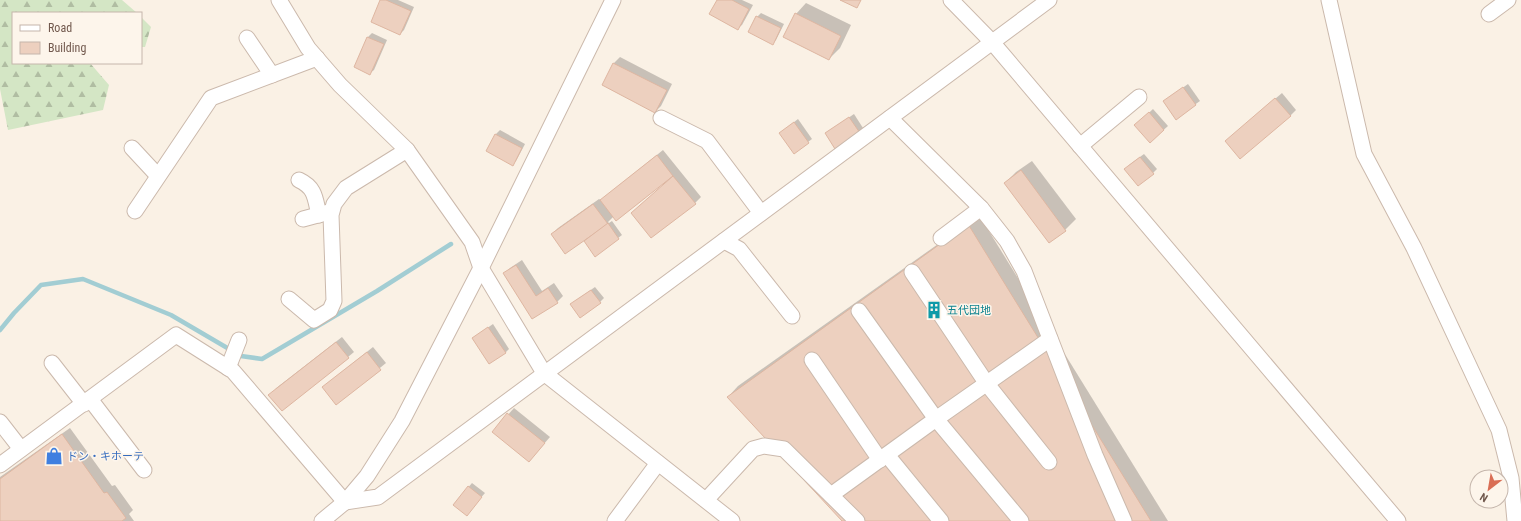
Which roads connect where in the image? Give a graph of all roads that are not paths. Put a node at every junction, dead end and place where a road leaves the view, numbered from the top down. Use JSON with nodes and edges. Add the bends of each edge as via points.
{"nodes":[{"id":1,"x":279,"y":0,"type":"edge"},
{"id":2,"x":612,"y":0,"type":"edge"},
{"id":3,"x":951,"y":0,"type":"edge"},
{"id":4,"x":1049,"y":0,"type":"edge"},
{"id":5,"x":1329,"y":0,"type":"edge"},
{"id":6,"x":1508,"y":0,"type":"edge"},
{"id":7,"x":1489,"y":14,"type":"dead end"},
{"id":8,"x":247,"y":38,"type":"dead end"},
{"id":9,"x":992,"y":42,"type":"junction"},
{"id":10,"x":317,"y":58,"type":"junction"},
{"id":11,"x":272,"y":75,"type":"junction"},
{"id":12,"x":1139,"y":97,"type":"dead end"},
{"id":13,"x":661,"y":118,"type":"dead end"},
{"id":14,"x":890,"y":118,"type":"junction"},
{"id":15,"x":1080,"y":146,"type":"junction"},
{"id":16,"x":132,"y":148,"type":"dead end"},
{"id":17,"x":407,"y":150,"type":"junction"},
{"id":18,"x":158,"y":176,"type":"junction"},
{"id":19,"x":299,"y":180,"type":"dead end"},
{"id":20,"x":981,"y":208,"type":"junction"},
{"id":21,"x":135,"y":212,"type":"dead end"},
{"id":22,"x":326,"y":213,"type":"junction"},
{"id":23,"x":761,"y":213,"type":"junction"},
{"id":24,"x":303,"y":219,"type":"dead end"},
{"id":25,"x":941,"y":238,"type":"dead end"},
{"id":26,"x":724,"y":241,"type":"junction"},
{"id":27,"x":481,"y":268,"type":"junction"},
{"id":28,"x":912,"y":272,"type":"dead end"},
{"id":29,"x":289,"y":299,"type":"dead end"},
{"id":30,"x":859,"y":311,"type":"dead end"},
{"id":31,"x":792,"y":316,"type":"dead end"},
{"id":32,"x":1050,"y":339,"type":"junction"},
{"id":33,"x":238,"y":342,"type":"dead end"},
{"id":34,"x":812,"y":360,"type":"dead end"},
{"id":35,"x":52,"y":363,"type":"dead end"},
{"id":36,"x":229,"y":365,"type":"junction"},
{"id":37,"x":544,"y":373,"type":"junction"},
{"id":38,"x":987,"y":384,"type":"junction"},
{"id":39,"x":87,"y":401,"type":"junction"},
{"id":40,"x":936,"y":420,"type":"junction"},
{"id":41,"x":0,"y":422,"type":"edge"},
{"id":42,"x":21,"y":449,"type":"junction"},
{"id":43,"x":884,"y":457,"type":"junction"},
{"id":44,"x":1049,"y":462,"type":"dead end"},
{"id":45,"x":658,"y":463,"type":"junction"},
{"id":46,"x":0,"y":465,"type":"edge"},
{"id":47,"x":144,"y":470,"type":"dead end"},
{"id":48,"x":831,"y":495,"type":"junction"},
{"id":49,"x":706,"y":500,"type":"junction"},
{"id":50,"x":345,"y":502,"type":"junction"},
{"id":51,"x":322,"y":521,"type":"edge"},
{"id":52,"x":615,"y":521,"type":"edge"},
{"id":53,"x":732,"y":521,"type":"edge"},
{"id":54,"x":857,"y":521,"type":"edge"},
{"id":55,"x":941,"y":521,"type":"edge"},
{"id":56,"x":1021,"y":521,"type":"edge"},
{"id":57,"x":1124,"y":521,"type":"edge"},
{"id":58,"x":1398,"y":521,"type":"edge"},
{"id":59,"x":1515,"y":521,"type":"edge"}],
"edges":[{"from":1,"to":10,"type":"street","via":[[308,48]]},
{"from":2,"to":27,"type":"street"},
{"from":3,"to":9,"type":"street"},
{"from":4,"to":9,"type":"street"},
{"from":5,"to":59,"type":"street","via":[[1364,154],[1414,248],[1499,430],[1511,478]]},
{"from":6,"to":7,"type":"street"},
{"from":8,"to":11,"type":"street"},
{"from":9,"to":14,"type":"street"},
{"from":9,"to":15,"type":"street"},
{"from":10,"to":11,"type":"street"},
{"from":10,"to":17,"type":"street"},
{"from":11,"to":18,"type":"street","via":[[211,98]]},
{"from":12,"to":15,"type":"street"},
{"from":13,"to":23,"type":"street","via":[[707,141]]},
{"from":14,"to":20,"type":"street"},
{"from":14,"to":23,"type":"street"},
{"from":15,"to":58,"type":"street"},
{"from":16,"to":18,"type":"street"},
{"from":17,"to":22,"type":"street","via":[[346,188]]},
{"from":17,"to":27,"type":"street","via":[[472,242]]},
{"from":18,"to":21,"type":"street"},
{"from":19,"to":22,"type":"street","via":[[308,184]]},
{"from":20,"to":25,"type":"street"},
{"from":20,"to":32,"type":"street","via":[[1007,241],[1024,271]]},
{"from":22,"to":24,"type":"street"},
{"from":22,"to":29,"type":"street","via":[[331,215],[334,301],[330,310],[314,320]]},
{"from":23,"to":26,"type":"street"},
{"from":26,"to":31,"type":"street","via":[[739,249]]},
{"from":26,"to":37,"type":"street"},
{"from":27,"to":37,"type":"street"},
{"from":27,"to":50,"type":"street","via":[[402,421],[367,476]]},
{"from":28,"to":38,"type":"street"},
{"from":30,"to":40,"type":"street"},
{"from":32,"to":38,"type":"street"},
{"from":32,"to":57,"type":"street","via":[[1095,455]]},
{"from":33,"to":36,"type":"street"},
{"from":34,"to":43,"type":"street"},
{"from":35,"to":39,"type":"street"},
{"from":36,"to":39,"type":"street","via":[[176,335]]},
{"from":36,"to":50,"type":"street"},
{"from":37,"to":45,"type":"street"},
{"from":37,"to":50,"type":"street","via":[[378,497]]},
{"from":38,"to":40,"type":"street"},
{"from":38,"to":44,"type":"street"},
{"from":39,"to":42,"type":"street"},
{"from":39,"to":47,"type":"street"},
{"from":40,"to":43,"type":"street"},
{"from":40,"to":56,"type":"street"},
{"from":41,"to":42,"type":"street"},
{"from":42,"to":46,"type":"street"},
{"from":43,"to":48,"type":"street"},
{"from":43,"to":55,"type":"street"},
{"from":45,"to":49,"type":"street"},
{"from":45,"to":52,"type":"street"},
{"from":48,"to":49,"type":"street","via":[[784,449],[764,446],[753,449]]},
{"from":48,"to":54,"type":"street"},
{"from":49,"to":53,"type":"street"},
{"from":50,"to":51,"type":"street"}]}
